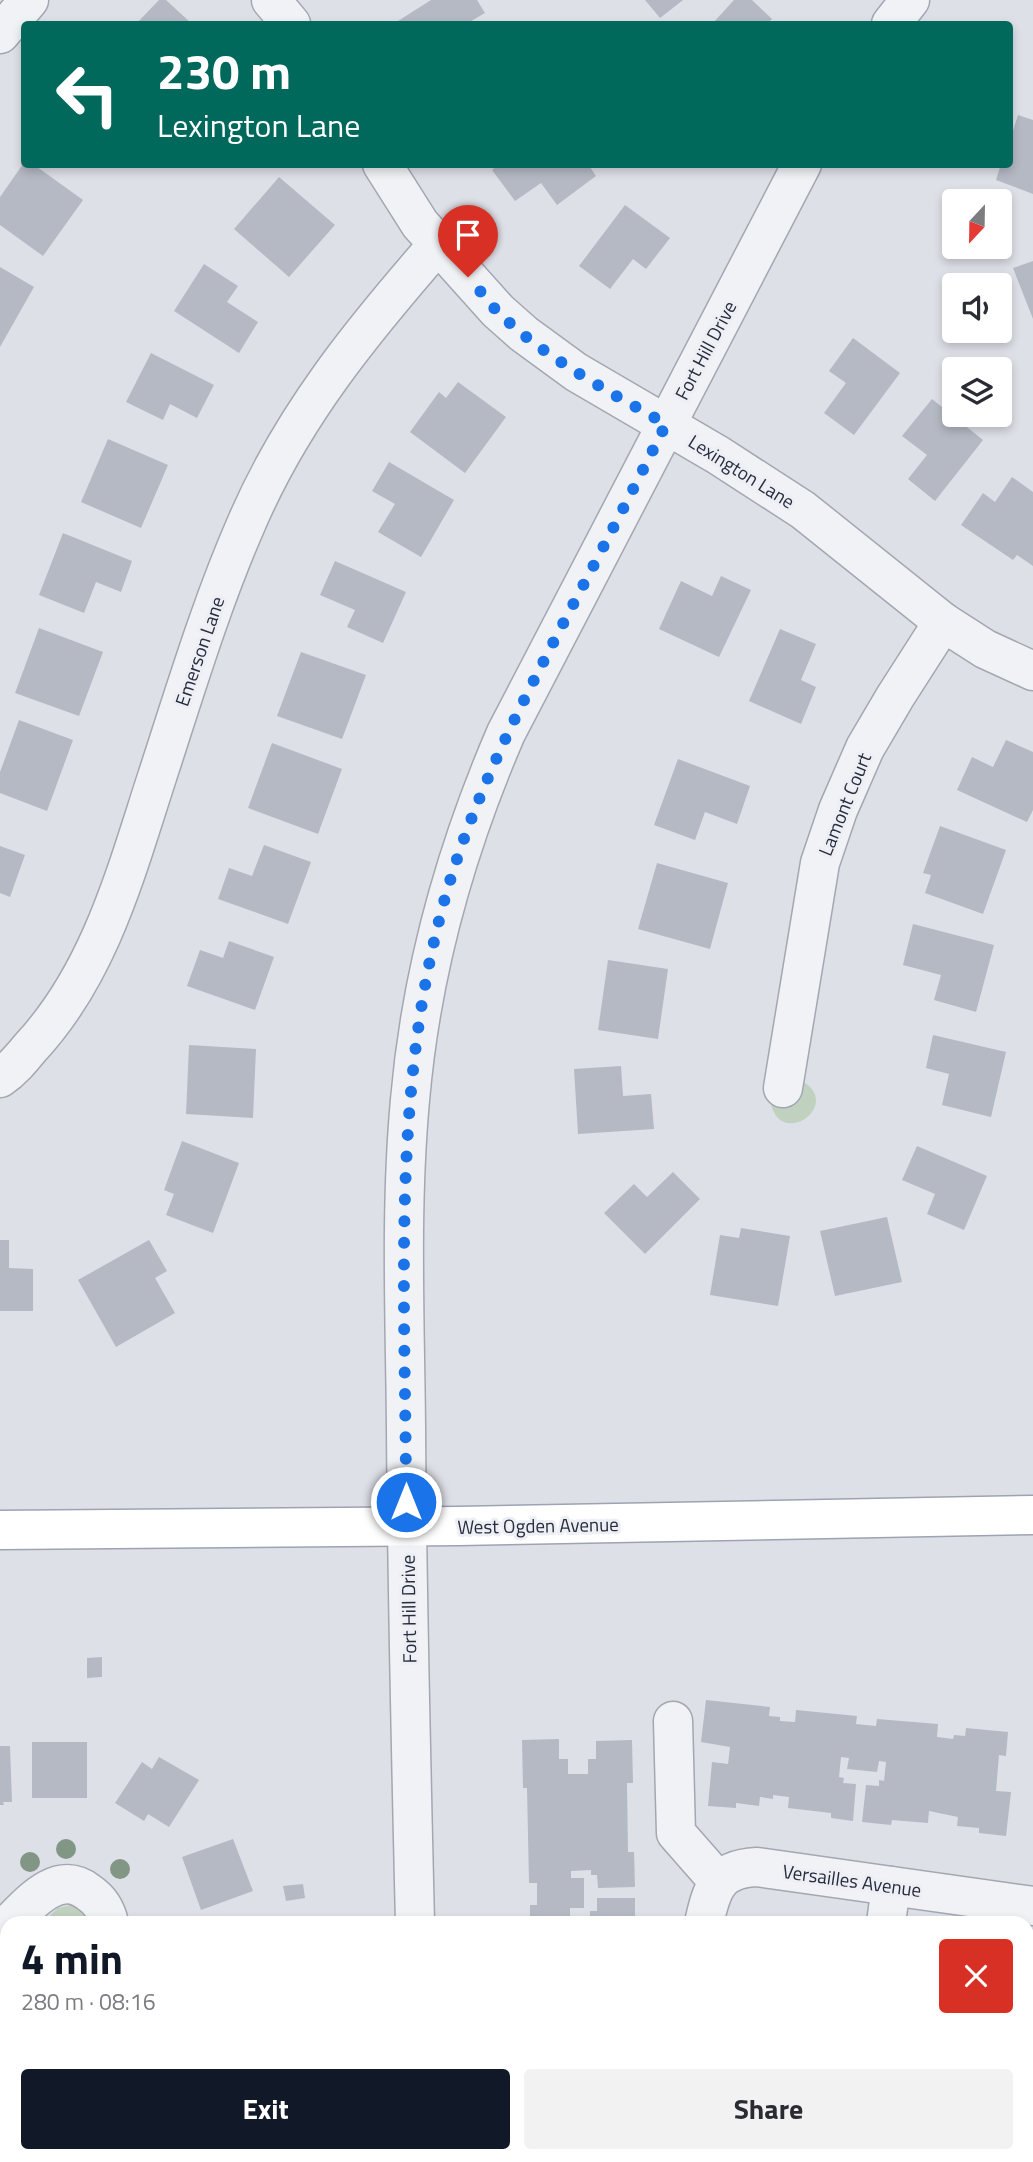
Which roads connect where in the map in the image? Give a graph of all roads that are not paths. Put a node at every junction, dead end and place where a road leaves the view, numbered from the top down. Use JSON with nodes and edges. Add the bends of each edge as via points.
{"nodes":[{"id":1,"x":29,"y":0,"type":"edge"},
{"id":2,"x":271,"y":0,"type":"edge"},
{"id":3,"x":288,"y":21,"type":"edge"},
{"id":4,"x":0,"y":34,"type":"edge"},
{"id":5,"x":385,"y":168,"type":"edge"},
{"id":6,"x":800,"y":168,"type":"edge"},
{"id":7,"x":439,"y":243,"type":"junction"},
{"id":8,"x":666,"y":424,"type":"junction"},
{"id":9,"x":943,"y":622,"type":"junction"},
{"id":10,"x":1033,"y":671,"type":"edge"},
{"id":11,"x":0,"y":1078,"type":"edge"},
{"id":12,"x":783,"y":1088,"type":"dead end"},
{"id":13,"x":1033,"y":1515,"type":"edge"},
{"id":14,"x":406,"y":1527,"type":"junction"},
{"id":15,"x":0,"y":1530,"type":"edge"},
{"id":16,"x":673,"y":1721,"type":"dead end"},
{"id":17,"x":719,"y":1882,"type":"junction"},
{"id":18,"x":891,"y":1886,"type":"junction"},
{"id":19,"x":1033,"y":1906,"type":"edge"},
{"id":20,"x":17,"y":1916,"type":"edge"},
{"id":21,"x":106,"y":1916,"type":"edge"},
{"id":22,"x":415,"y":1916,"type":"edge"},
{"id":23,"x":706,"y":1916,"type":"edge"},
{"id":24,"x":887,"y":1916,"type":"edge"}],
"edges":[{"from":1,"to":4,"type":"street"},
{"from":2,"to":3,"type":"street"},
{"from":5,"to":7,"type":"street","name":"Lexington Lane","via":[[420,224]]},
{"from":6,"to":8,"type":"street","name":"Fort Hill Drive"},
{"from":7,"to":8,"type":"street","name":"Lexington Lane","via":[[524,334],[576,372]]},
{"from":7,"to":11,"type":"street","name":"Emerson Lane","via":[[343,357],[268,478],[212,610],[110,919],[67,1002],[42,1036]]},
{"from":8,"to":9,"type":"street","name":"Lexington Lane","via":[[803,510]]},
{"from":8,"to":14,"type":"street","name":"Fort Hill Drive","via":[[506,733],[456,862],[431,956],[410,1101],[404,1206]]},
{"from":9,"to":10,"type":"street","name":"Lexington Lane","via":[[985,649]]},
{"from":9,"to":12,"type":"street","name":"Lamont Court","via":[[865,748],[838,810],[820,863]]},
{"from":13,"to":14,"type":"main road","name":"West Ogden Avenue"},
{"from":14,"to":15,"type":"main road","name":"West Ogden Avenue"},
{"from":14,"to":22,"type":"street","name":"Fort Hill Drive"},
{"from":16,"to":17,"type":"street","via":[[676,1833]]},
{"from":17,"to":18,"type":"street","name":"Versailles Avenue","via":[[739,1868],[757,1867]]},
{"from":17,"to":23,"type":"street"},
{"from":18,"to":19,"type":"street","name":"Versailles Avenue"},
{"from":18,"to":24,"type":"street"},
{"from":20,"to":21,"type":"street","via":[[54,1885],[73,1884],[100,1901]]}]}
